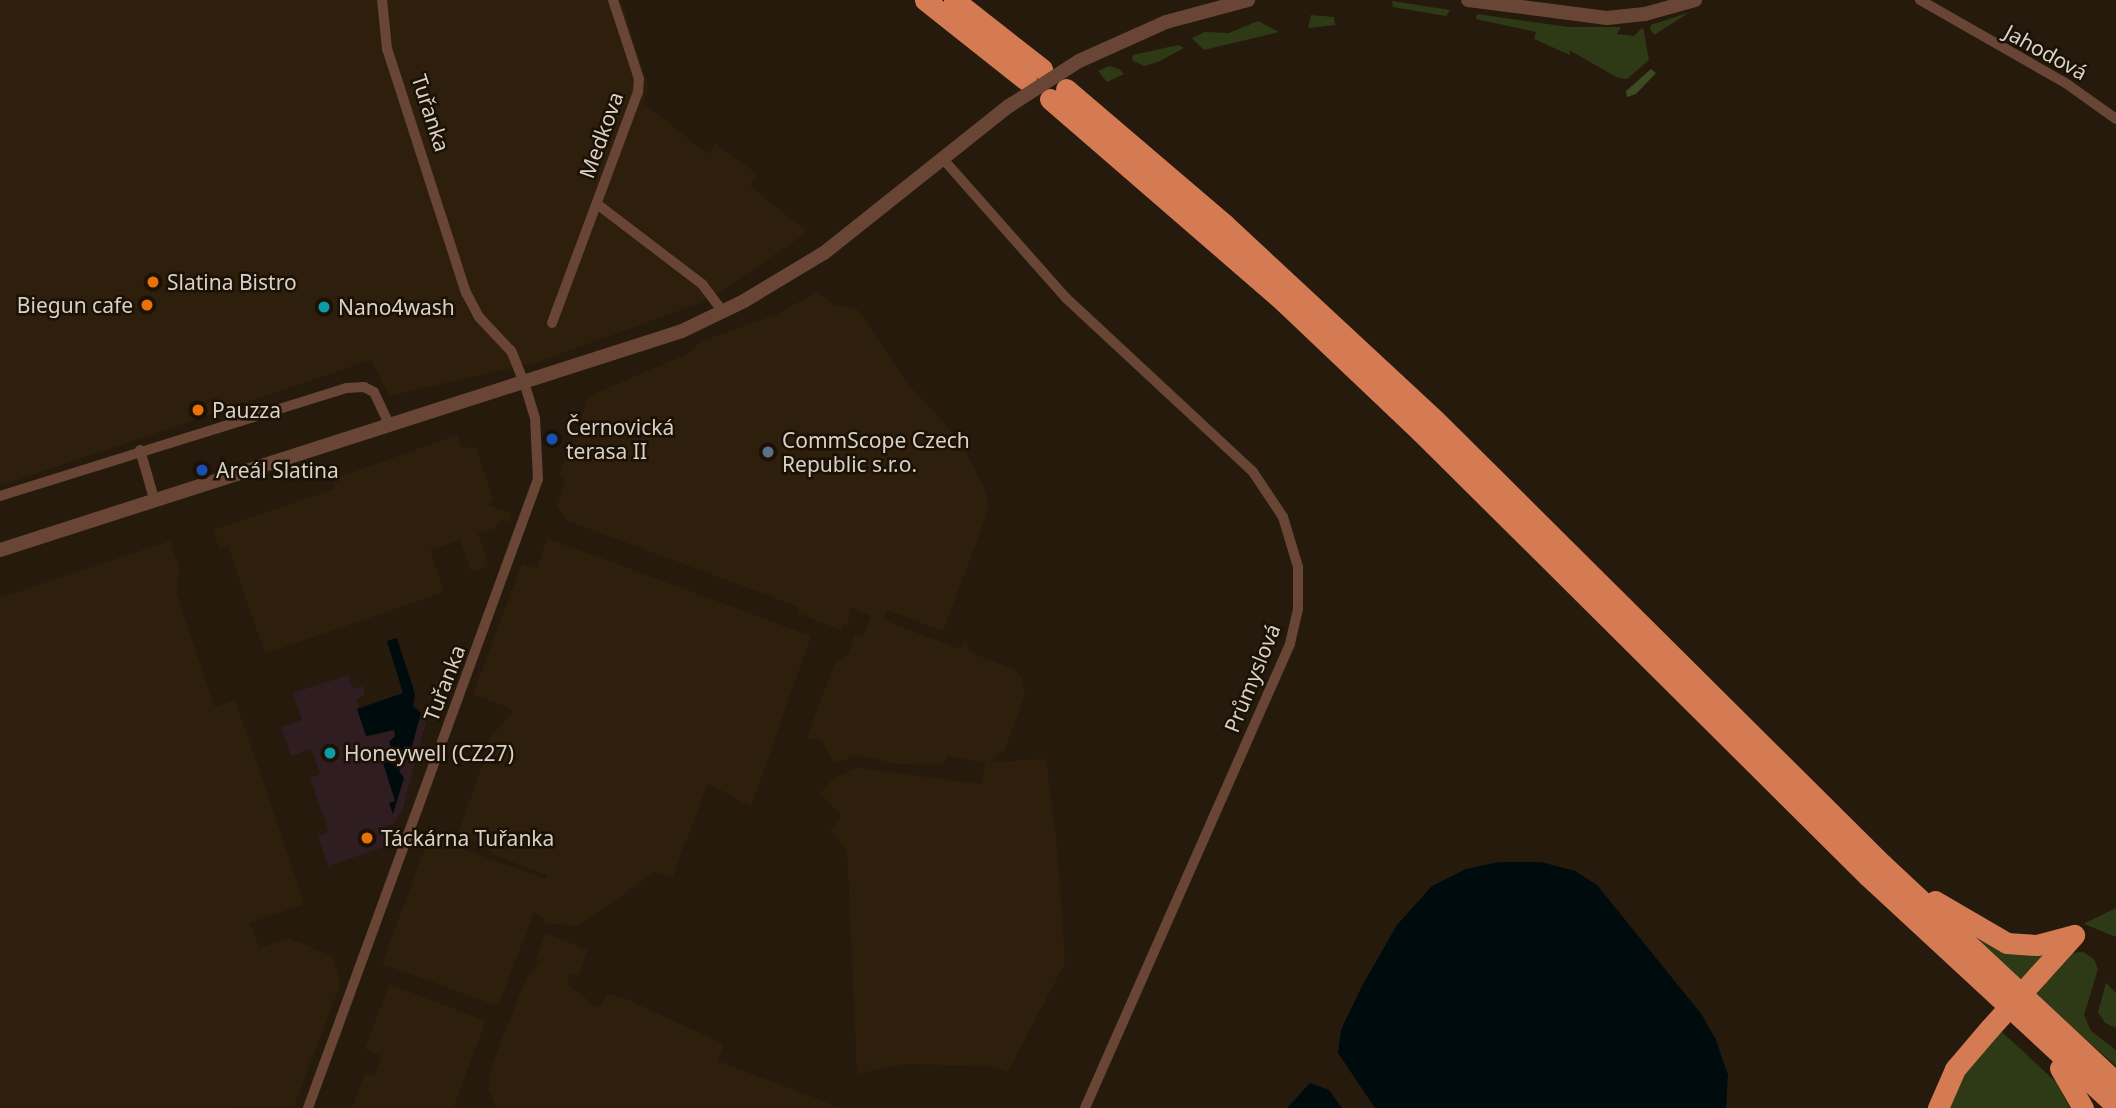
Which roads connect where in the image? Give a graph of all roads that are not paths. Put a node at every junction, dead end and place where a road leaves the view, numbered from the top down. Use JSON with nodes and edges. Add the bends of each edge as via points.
{"nodes":[{"id":1,"x":382,"y":0,"type":"edge"},
{"id":2,"x":613,"y":0,"type":"edge"},
{"id":3,"x":925,"y":0,"type":"edge"},
{"id":4,"x":954,"y":0,"type":"edge"},
{"id":5,"x":1248,"y":0,"type":"edge"},
{"id":6,"x":1468,"y":0,"type":"edge"},
{"id":7,"x":1695,"y":0,"type":"edge"},
{"id":8,"x":1920,"y":0,"type":"edge"},
{"id":9,"x":2116,"y":119,"type":"edge"},
{"id":10,"x":943,"y":159,"type":"junction"},
{"id":11,"x":597,"y":204,"type":"junction"},
{"id":12,"x":723,"y":312,"type":"junction"},
{"id":13,"x":552,"y":323,"type":"dead end"},
{"id":14,"x":525,"y":385,"type":"junction"},
{"id":15,"x":390,"y":427,"type":"junction"},
{"id":16,"x":140,"y":450,"type":"junction"},
{"id":17,"x":0,"y":496,"type":"edge"},
{"id":18,"x":155,"y":502,"type":"junction"},
{"id":19,"x":0,"y":550,"type":"edge"},
{"id":20,"x":1803,"y":786,"type":"junction"},
{"id":21,"x":1988,"y":989,"type":"junction"},
{"id":22,"x":2116,"y":1082,"type":"edge"},
{"id":23,"x":2116,"y":1106,"type":"edge"},
{"id":24,"x":307,"y":1108,"type":"edge"},
{"id":25,"x":1086,"y":1108,"type":"edge"},
{"id":26,"x":1938,"y":1108,"type":"edge"},
{"id":27,"x":2082,"y":1108,"type":"edge"}],
"edges":[{"from":1,"to":14,"type":"street","name":"Tuřanka","via":[[387,49],[466,293],[479,317],[511,351]]},
{"from":2,"to":11,"type":"street","name":"Medkova","via":[[639,79]]},
{"from":3,"to":4,"type":"highway","via":[[1034,74]]},
{"from":5,"to":10,"type":"street","bridge":true,"via":[[1166,22],[1079,61],[1009,106]]},
{"from":6,"to":7,"type":"street","via":[[1593,18],[1645,15]]},
{"from":8,"to":9,"type":"street","name":"Jahodová","via":[[2067,84]]},
{"from":10,"to":12,"type":"street","via":[[824,253]]},
{"from":10,"to":25,"type":"street","name":"Průmyslová","via":[[1066,298],[1253,472],[1283,517],[1297,560],[1298,601],[1290,644]]},
{"from":11,"to":12,"type":"street","name":"Medkova","via":[[702,284]]},
{"from":11,"to":13,"type":"street","name":"Medkova"},
{"from":12,"to":14,"type":"street","via":[[663,338]]},
{"from":14,"to":15,"type":"street"},
{"from":14,"to":24,"type":"street","name":"Tuřanka","via":[[539,460],[534,501]]},
{"from":15,"to":16,"type":"street","via":[[374,391],[357,387]]},
{"from":15,"to":18,"type":"street"},
{"from":16,"to":17,"type":"street"},
{"from":16,"to":18,"type":"street"},
{"from":18,"to":19,"type":"street"},
{"from":20,"to":21,"type":"highway","via":[[1415,401],[1205,207],[1058,94],[1421,432]]},
{"from":20,"to":22,"type":"highway"},
{"from":20,"to":26,"type":"highway","bridge":true,"via":[[1847,819],[1926,895],[1971,925],[2021,946],[2074,935],[1955,1069]]},
{"from":21,"to":23,"type":"highway"},
{"from":21,"to":27,"type":"highway","via":[[2010,1021],[2069,1079]]}]}
